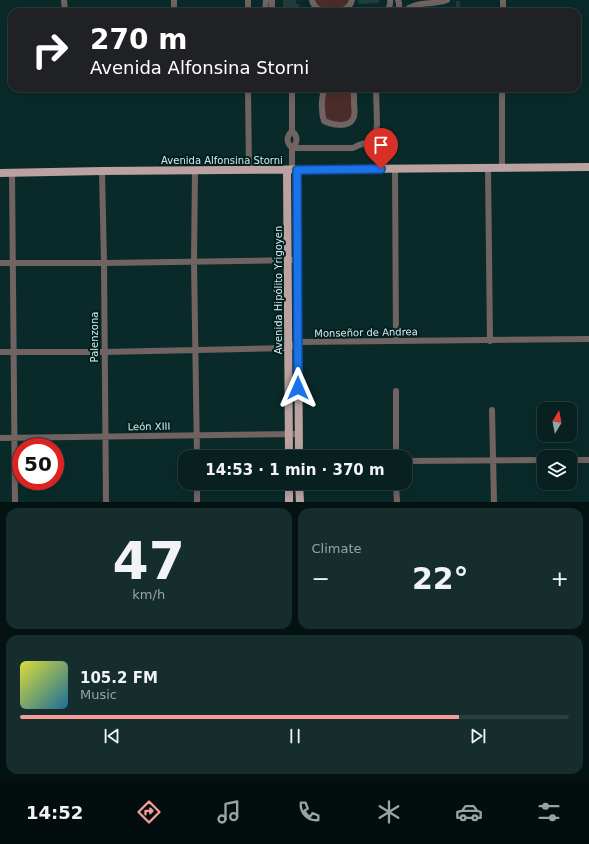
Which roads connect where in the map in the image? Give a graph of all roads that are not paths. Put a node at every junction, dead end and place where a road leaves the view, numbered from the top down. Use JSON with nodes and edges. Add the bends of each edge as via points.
{"nodes":[{"id":1,"x":352,"y":0,"type":"edge"},
{"id":2,"x":447,"y":0,"type":"edge"},
{"id":3,"x":347,"y":8,"type":"edge"},
{"id":4,"x":408,"y":8,"type":"edge"},
{"id":5,"x":248,"y":92,"type":"edge"},
{"id":6,"x":292,"y":92,"type":"edge"},
{"id":7,"x":324,"y":92,"type":"edge"},
{"id":8,"x":354,"y":92,"type":"edge"},
{"id":9,"x":376,"y":92,"type":"edge"},
{"id":10,"x":502,"y":92,"type":"edge"},
{"id":11,"x":375,"y":142,"type":"junction"},
{"id":12,"x":292,"y":148,"type":"junction"},
{"id":13,"x":589,"y":167,"type":"edge"},
{"id":14,"x":488,"y":168,"type":"junction"},
{"id":15,"x":502,"y":168,"type":"junction"},
{"id":16,"x":381,"y":169,"type":"junction"},
{"id":17,"x":395,"y":169,"type":"junction"},
{"id":18,"x":195,"y":170,"type":"junction"},
{"id":19,"x":249,"y":170,"type":"junction"},
{"id":20,"x":292,"y":170,"type":"junction"},
{"id":21,"x":102,"y":171,"type":"junction"},
{"id":22,"x":0,"y":173,"type":"edge"},
{"id":23,"x":12,"y":173,"type":"junction"},
{"id":24,"x":288,"y":260,"type":"junction"},
{"id":25,"x":297,"y":260,"type":"junction"},
{"id":26,"x":194,"y":262,"type":"junction"},
{"id":27,"x":0,"y":263,"type":"edge"},
{"id":28,"x":14,"y":263,"type":"junction"},
{"id":29,"x":104,"y":263,"type":"junction"},
{"id":30,"x":589,"y":339,"type":"edge"},
{"id":31,"x":396,"y":341,"type":"junction"},
{"id":32,"x":490,"y":341,"type":"junction"},
{"id":33,"x":298,"y":342,"type":"junction"},
{"id":34,"x":289,"y":348,"type":"junction"},
{"id":35,"x":195,"y":350,"type":"junction"},
{"id":36,"x":0,"y":352,"type":"edge"},
{"id":37,"x":14,"y":352,"type":"junction"},
{"id":38,"x":104,"y":352,"type":"junction"},
{"id":39,"x":396,"y":391,"type":"dead end"},
{"id":40,"x":492,"y":410,"type":"dead end"},
{"id":41,"x":289,"y":434,"type":"junction"},
{"id":42,"x":298,"y":434,"type":"junction"},
{"id":43,"x":196,"y":436,"type":"junction"},
{"id":44,"x":105,"y":437,"type":"junction"},
{"id":45,"x":0,"y":438,"type":"edge"},
{"id":46,"x":12,"y":438,"type":"edge"},
{"id":47,"x":15,"y":438,"type":"joint"},
{"id":48,"x":197,"y":450,"type":"edge"},
{"id":49,"x":289,"y":450,"type":"edge"},
{"id":50,"x":299,"y":450,"type":"edge"},
{"id":51,"x":396,"y":450,"type":"edge"},
{"id":52,"x":537,"y":460,"type":"edge"},
{"id":53,"x":577,"y":460,"type":"edge"},
{"id":54,"x":589,"y":460,"type":"edge"},
{"id":55,"x":412,"y":461,"type":"edge"},
{"id":56,"x":493,"y":461,"type":"junction"},
{"id":57,"x":15,"y":490,"type":"edge"},
{"id":58,"x":197,"y":490,"type":"edge"},
{"id":59,"x":289,"y":490,"type":"edge"},
{"id":60,"x":299,"y":490,"type":"edge"},
{"id":61,"x":396,"y":490,"type":"edge"},
{"id":62,"x":15,"y":502,"type":"edge"},
{"id":63,"x":106,"y":502,"type":"edge"},
{"id":64,"x":197,"y":502,"type":"edge"},
{"id":65,"x":290,"y":502,"type":"edge"},
{"id":66,"x":300,"y":502,"type":"edge"},
{"id":67,"x":397,"y":502,"type":"edge"},
{"id":68,"x":494,"y":502,"type":"edge"}],
"edges":[{"from":1,"to":3,"type":"street"},
{"from":2,"to":4,"type":"street","via":[[439,3],[421,3]]},
{"from":5,"to":19,"type":"street"},
{"from":6,"to":12,"type":"street","via":[[292,131],[297,140]]},
{"from":7,"to":8,"type":"street","via":[[322,116],[324,121],[334,124],[345,124],[353,119]]},
{"from":9,"to":11,"type":"street"},
{"from":10,"to":15,"type":"street"},
{"from":11,"to":12,"type":"street","via":[[353,148]]},
{"from":11,"to":16,"type":"street","via":[[378,145]]},
{"from":12,"to":20,"type":"street"},
{"from":13,"to":15,"type":"main road","name":"Avenida Alfonsina Storni"},
{"from":14,"to":15,"type":"main road","name":"Avenida Alfonsina Storni"},
{"from":14,"to":17,"type":"main road","name":"Avenida Alfonsina Storni"},
{"from":14,"to":32,"type":"street"},
{"from":16,"to":17,"type":"main road","name":"Avenida Alfonsina Storni"},
{"from":16,"to":20,"type":"main road","name":"Avenida Alfonsina Storni"},
{"from":17,"to":31,"type":"street"},
{"from":18,"to":19,"type":"main road","name":"Avenida Alfonsina Storni"},
{"from":18,"to":21,"type":"main road","name":"Avenida Alfonsina Storni"},
{"from":18,"to":26,"type":"street"},
{"from":19,"to":20,"type":"main road","name":"Avenida Alfonsina Storni"},
{"from":20,"to":24,"type":"main road","name":"Avenida Hipólito Yrigoyen"},
{"from":20,"to":25,"type":"main road","name":"Avenida Hipólito Yrigoyen"},
{"from":21,"to":23,"type":"main road","name":"Avenida Alfonsina Storni"},
{"from":21,"to":29,"type":"street","name":"Palenzona"},
{"from":22,"to":23,"type":"main road","name":"Avenida Alfonsina Storni"},
{"from":23,"to":28,"type":"street"},
{"from":24,"to":25,"type":"street"},
{"from":24,"to":26,"type":"street"},
{"from":24,"to":34,"type":"main road","name":"Avenida Hipólito Yrigoyen"},
{"from":25,"to":33,"type":"main road","name":"Avenida Hipólito Yrigoyen"},
{"from":26,"to":29,"type":"street"},
{"from":26,"to":35,"type":"street"},
{"from":27,"to":28,"type":"street"},
{"from":28,"to":29,"type":"street"},
{"from":28,"to":37,"type":"street"},
{"from":29,"to":38,"type":"street","name":"Palenzona"},
{"from":30,"to":32,"type":"street","name":"Monseñor de Andrea"},
{"from":31,"to":32,"type":"street","name":"Monseñor de Andrea"},
{"from":31,"to":33,"type":"street","name":"Monseñor de Andrea"},
{"from":33,"to":34,"type":"street"},
{"from":33,"to":42,"type":"main road","name":"Avenida Hipólito Yrigoyen"},
{"from":34,"to":35,"type":"street"},
{"from":34,"to":41,"type":"main road","name":"Avenida Hipólito Yrigoyen"},
{"from":35,"to":38,"type":"street"},
{"from":35,"to":43,"type":"street"},
{"from":36,"to":37,"type":"street"},
{"from":37,"to":38,"type":"street"},
{"from":37,"to":47,"type":"street"},
{"from":38,"to":44,"type":"street","name":"Palenzona"},
{"from":39,"to":51,"type":"street"},
{"from":40,"to":56,"type":"street"},
{"from":41,"to":42,"type":"street","name":"León XIII"},
{"from":41,"to":43,"type":"street","name":"León XIII"},
{"from":41,"to":49,"type":"main road","name":"Avenida Hipólito Yrigoyen"},
{"from":42,"to":50,"type":"main road","name":"Avenida Hipólito Yrigoyen"},
{"from":43,"to":44,"type":"street","name":"León XIII"},
{"from":43,"to":48,"type":"street"},
{"from":44,"to":47,"type":"street","name":"León XIII"},
{"from":44,"to":63,"type":"street","name":"Palenzona"},
{"from":45,"to":46,"type":"street","name":"León XIII"},
{"from":52,"to":56,"type":"street"},
{"from":53,"to":54,"type":"street"},
{"from":55,"to":56,"type":"street"},
{"from":56,"to":68,"type":"street"},
{"from":57,"to":62,"type":"street"},
{"from":58,"to":64,"type":"street"},
{"from":59,"to":65,"type":"main road"},
{"from":60,"to":66,"type":"main road"},
{"from":61,"to":67,"type":"street"}]}
